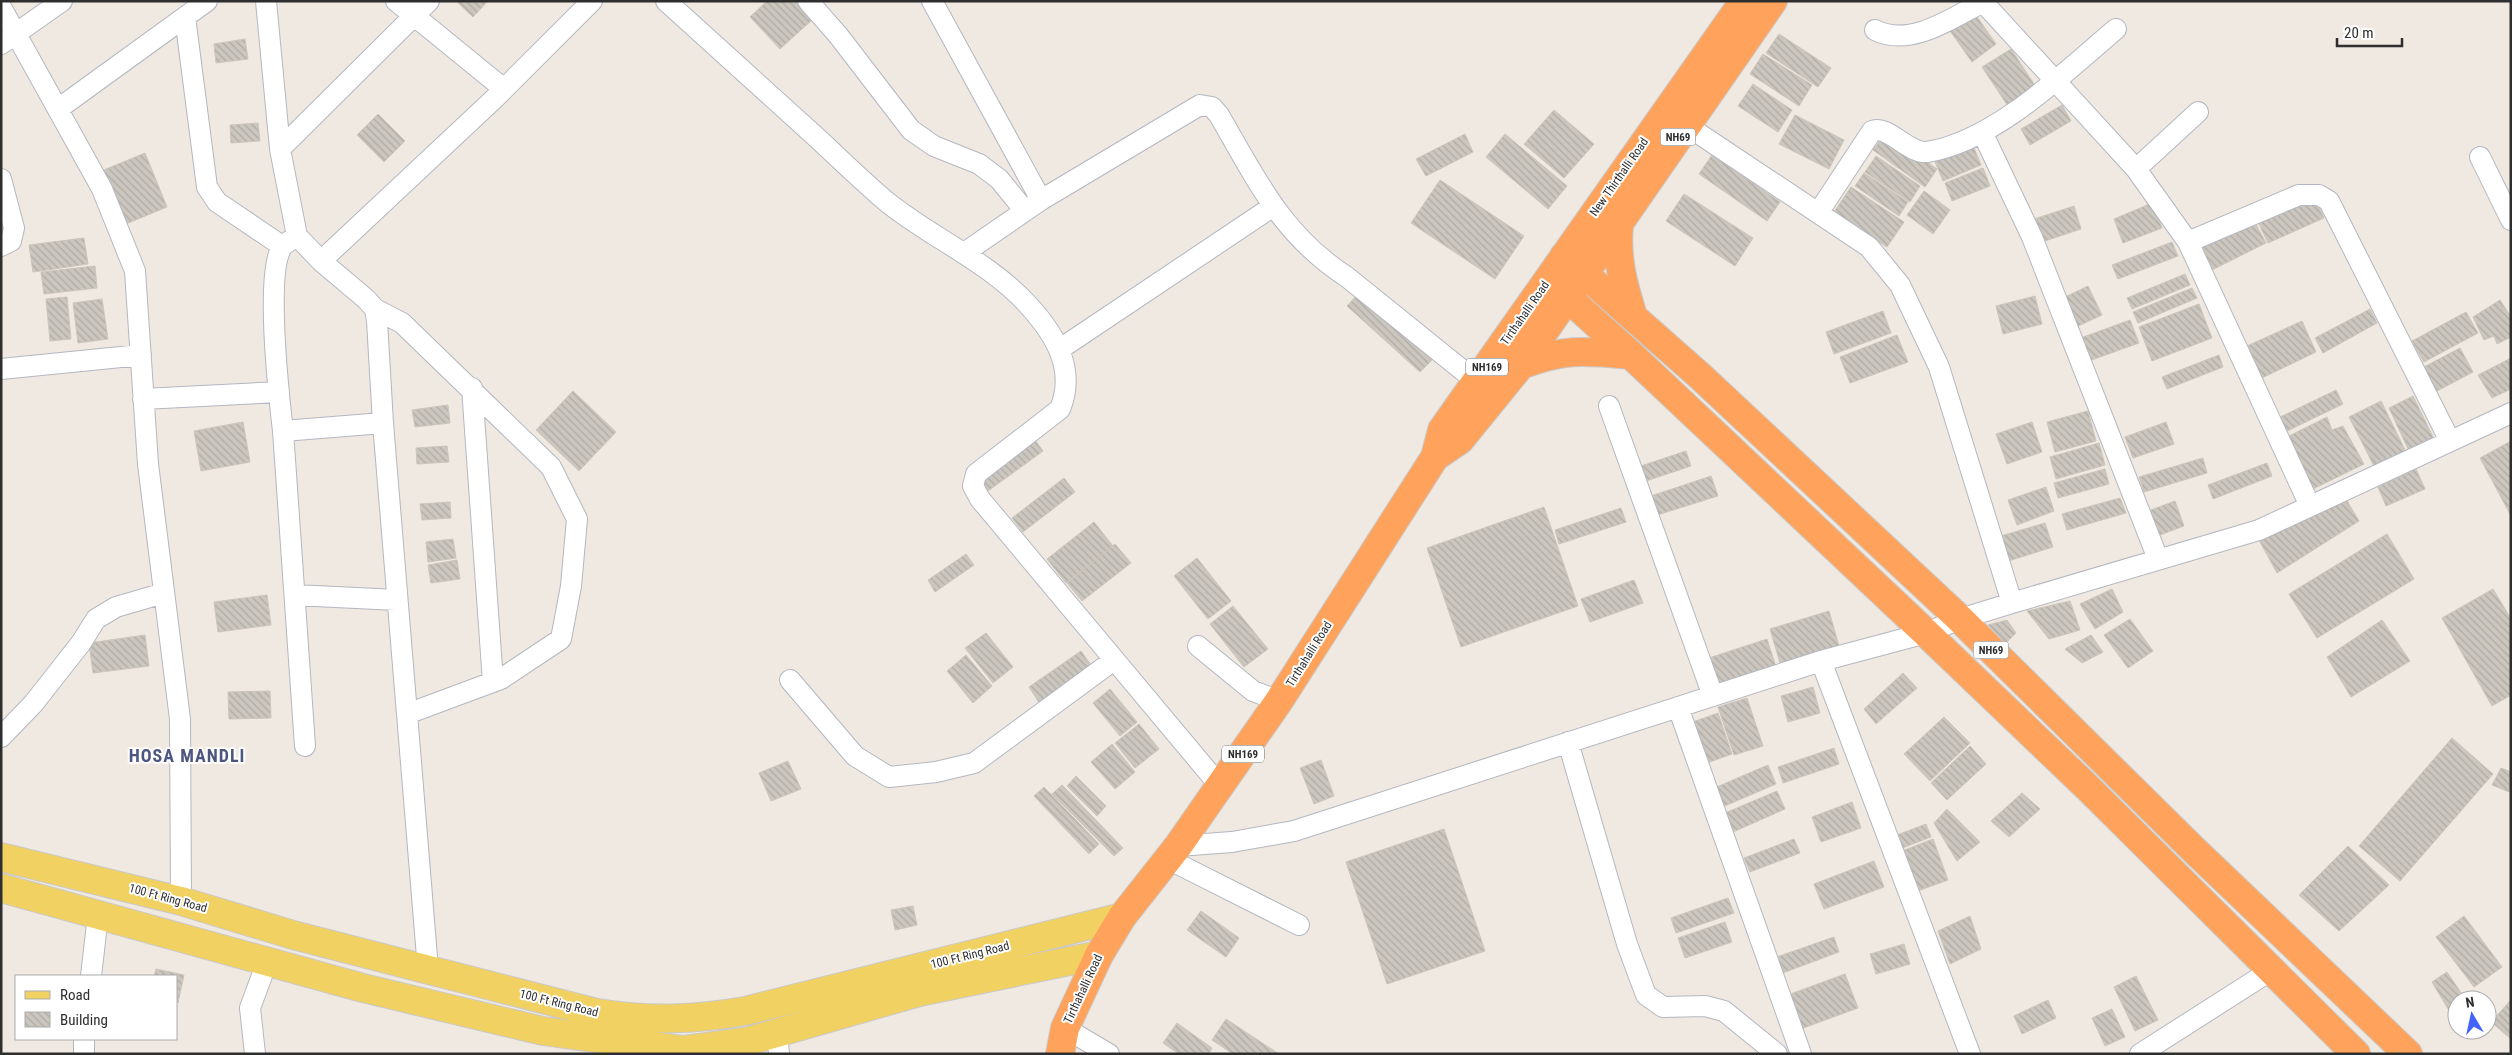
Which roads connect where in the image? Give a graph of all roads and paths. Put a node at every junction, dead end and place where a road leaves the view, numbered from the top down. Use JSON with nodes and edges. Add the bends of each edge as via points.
{"nodes":[{"id":1,"x":62,"y":1,"type":"edge"},
{"id":2,"x":207,"y":1,"type":"edge"},
{"id":3,"x":266,"y":1,"type":"edge"},
{"id":4,"x":396,"y":1,"type":"edge"},
{"id":5,"x":592,"y":1,"type":"edge"},
{"id":6,"x":666,"y":1,"type":"edge"},
{"id":7,"x":808,"y":1,"type":"edge"},
{"id":8,"x":932,"y":1,"type":"edge"},
{"id":9,"x":1744,"y":1,"type":"edge"},
{"id":10,"x":1773,"y":1,"type":"edge"},
{"id":11,"x":1983,"y":2,"type":"edge"},
{"id":12,"x":1,"y":7,"type":"edge"},
{"id":13,"x":422,"y":8,"type":"edge"},
{"id":14,"x":185,"y":17,"type":"junction"},
{"id":15,"x":2116,"y":28,"type":"dead end"},
{"id":16,"x":1875,"y":30,"type":"dead end"},
{"id":17,"x":9,"y":39,"type":"edge"},
{"id":18,"x":2055,"y":80,"type":"junction"},
{"id":19,"x":504,"y":89,"type":"junction"},
{"id":20,"x":58,"y":109,"type":"junction"},
{"id":21,"x":2198,"y":112,"type":"dead end"},
{"id":22,"x":1686,"y":125,"type":"junction"},
{"id":23,"x":1983,"y":134,"type":"junction"},
{"id":24,"x":280,"y":149,"type":"junction"},
{"id":25,"x":2480,"y":157,"type":"dead end"},
{"id":26,"x":2136,"y":169,"type":"junction"},
{"id":27,"x":1,"y":179,"type":"edge"},
{"id":28,"x":1033,"y":205,"type":"junction"},
{"id":29,"x":1272,"y":207,"type":"junction"},
{"id":30,"x":1818,"y":213,"type":"junction"},
{"id":31,"x":2511,"y":220,"type":"edge"},
{"id":32,"x":1619,"y":225,"type":"junction"},
{"id":33,"x":290,"y":241,"type":"junction"},
{"id":34,"x":2188,"y":242,"type":"junction"},
{"id":35,"x":1,"y":246,"type":"edge"},
{"id":36,"x":964,"y":253,"type":"junction"},
{"id":37,"x":1564,"y":256,"type":"junction"},
{"id":38,"x":321,"y":261,"type":"junction"},
{"id":39,"x":1586,"y":274,"type":"junction"},
{"id":40,"x":1548,"y":280,"type":"junction"},
{"id":41,"x":1570,"y":298,"type":"junction"},
{"id":42,"x":374,"y":309,"type":"junction"},
{"id":43,"x":1633,"y":316,"type":"junction"},
{"id":44,"x":1060,"y":349,"type":"junction"},
{"id":45,"x":141,"y":355,"type":"junction"},
{"id":46,"x":1631,"y":355,"type":"junction"},
{"id":47,"x":1522,"y":365,"type":"junction"},
{"id":48,"x":1,"y":369,"type":"edge"},
{"id":49,"x":1477,"y":382,"type":"junction"},
{"id":50,"x":472,"y":388,"type":"junction"},
{"id":51,"x":279,"y":392,"type":"junction"},
{"id":52,"x":143,"y":399,"type":"junction"},
{"id":53,"x":1609,"y":406,"type":"dead end"},
{"id":54,"x":2511,"y":413,"type":"edge"},
{"id":55,"x":383,"y":423,"type":"junction"},
{"id":56,"x":284,"y":431,"type":"junction"},
{"id":57,"x":2450,"y":441,"type":"junction"},
{"id":58,"x":1435,"y":457,"type":"junction"},
{"id":59,"x":2310,"y":506,"type":"junction"},
{"id":60,"x":2158,"y":559,"type":"junction"},
{"id":61,"x":164,"y":593,"type":"junction"},
{"id":62,"x":294,"y":595,"type":"junction"},
{"id":63,"x":397,"y":600,"type":"junction"},
{"id":64,"x":2012,"y":603,"type":"junction"},
{"id":65,"x":1960,"y":619,"type":"junction"},
{"id":66,"x":1926,"y":633,"type":"junction"},
{"id":67,"x":1198,"y":646,"type":"dead end"},
{"id":68,"x":1114,"y":660,"type":"junction"},
{"id":69,"x":1821,"y":661,"type":"junction"},
{"id":70,"x":790,"y":680,"type":"dead end"},
{"id":71,"x":493,"y":682,"type":"junction"},
{"id":72,"x":1713,"y":696,"type":"junction"},
{"id":73,"x":1279,"y":702,"type":"junction"},
{"id":74,"x":1678,"y":707,"type":"junction"},
{"id":75,"x":406,"y":714,"type":"junction"},
{"id":76,"x":1,"y":738,"type":"edge"},
{"id":77,"x":1568,"y":742,"type":"junction"},
{"id":78,"x":305,"y":746,"type":"dead end"},
{"id":79,"x":1220,"y":786,"type":"junction"},
{"id":80,"x":1173,"y":852,"type":"junction"},
{"id":81,"x":1,"y":857,"type":"edge"},
{"id":82,"x":1,"y":888,"type":"edge"},
{"id":83,"x":181,"y":900,"type":"junction"},
{"id":84,"x":98,"y":915,"type":"junction"},
{"id":85,"x":1122,"y":917,"type":"junction"},
{"id":86,"x":1299,"y":925,"type":"dead end"},
{"id":87,"x":1099,"y":955,"type":"junction"},
{"id":88,"x":268,"y":962,"type":"junction"},
{"id":89,"x":428,"y":969,"type":"junction"},
{"id":90,"x":2270,"y":971,"type":"junction"},
{"id":91,"x":91,"y":975,"type":"edge"},
{"id":92,"x":84,"y":1040,"type":"edge"},
{"id":93,"x":1062,"y":1041,"type":"edge"},
{"id":94,"x":778,"y":1043,"type":"edge"},
{"id":95,"x":684,"y":1052,"type":"edge"},
{"id":96,"x":84,"y":1054,"type":"edge"},
{"id":97,"x":255,"y":1054,"type":"edge"},
{"id":98,"x":1109,"y":1054,"type":"edge"},
{"id":99,"x":1777,"y":1054,"type":"edge"},
{"id":100,"x":1801,"y":1054,"type":"edge"},
{"id":101,"x":1970,"y":1054,"type":"edge"},
{"id":102,"x":2140,"y":1054,"type":"edge"},
{"id":103,"x":2356,"y":1054,"type":"edge"},
{"id":104,"x":2408,"y":1054,"type":"edge"}],
"edges":[{"from":1,"to":17,"type":"street"},
{"from":2,"to":14,"type":"street"},
{"from":3,"to":24,"type":"street"},
{"from":4,"to":13,"type":"street"},
{"from":5,"to":19,"type":"street"},
{"from":6,"to":36,"type":"street","via":[[888,202]]},
{"from":7,"to":28,"type":"street","via":[[911,130],[934,146],[979,164]]},
{"from":8,"to":28,"type":"street"},
{"from":9,"to":37,"type":"highway","name":"New Thirthalli Road","number":"NH69"},
{"from":10,"to":22,"type":"highway","number":"NH69"},
{"from":11,"to":16,"type":"street","via":[[1910,36],[1886,36]]},
{"from":11,"to":18,"type":"street"},
{"from":12,"to":17,"type":"street"},
{"from":13,"to":19,"type":"street"},
{"from":13,"to":24,"type":"street"},
{"from":14,"to":20,"type":"street"},
{"from":14,"to":33,"type":"street","via":[[207,187],[217,202]]},
{"from":15,"to":18,"type":"street"},
{"from":17,"to":20,"type":"street"},
{"from":18,"to":23,"type":"street"},
{"from":18,"to":26,"type":"street"},
{"from":19,"to":38,"type":"street"},
{"from":20,"to":45,"type":"street","via":[[102,189],[135,271]]},
{"from":21,"to":26,"type":"street"},
{"from":22,"to":30,"type":"street"},
{"from":22,"to":32,"type":"highway","number":"NH69"},
{"from":23,"to":30,"type":"street","via":[[1923,152],[1882,130],[1872,130]]},
{"from":23,"to":60,"type":"street","via":[[2032,237]]},
{"from":24,"to":33,"type":"street"},
{"from":25,"to":31,"type":"street"},
{"from":26,"to":34,"type":"street"},
{"from":27,"to":35,"type":"street","via":[[14,228],[11,241]]},
{"from":28,"to":29,"type":"street","via":[[1200,105],[1212,107],[1219,115]]},
{"from":28,"to":36,"type":"street"},
{"from":29,"to":44,"type":"street"},
{"from":29,"to":49,"type":"street","via":[[1324,262]]},
{"from":30,"to":64,"type":"street","via":[[1869,247],[1900,285],[1939,367]]},
{"from":32,"to":39,"type":"highway","number":"NH69"},
{"from":32,"to":43,"type":"highway","via":[[1617,250],[1621,277]]},
{"from":33,"to":38,"type":"street"},
{"from":33,"to":51,"type":"street","via":[[273,276]]},
{"from":34,"to":57,"type":"street","via":[[2299,195],[2319,195],[2329,201]]},
{"from":34,"to":59,"type":"street"},
{"from":36,"to":44,"type":"street","via":[[1031,307]]},
{"from":37,"to":39,"type":"highway","number":"NH69"},
{"from":37,"to":40,"type":"highway","name":"Tirthahalli Road","number":"NH69"},
{"from":38,"to":42,"type":"street"},
{"from":39,"to":41,"type":"highway","number":"NH69"},
{"from":39,"to":43,"type":"highway","number":"NH69"},
{"from":40,"to":41,"type":"highway","number":"NH69"},
{"from":40,"to":49,"type":"highway","name":"Tirthahalli Road","number":"NH169"},
{"from":41,"to":46,"type":"highway","number":"NH69"},
{"from":41,"to":47,"type":"highway","number":"NH169"},
{"from":42,"to":50,"type":"street","via":[[402,323]]},
{"from":42,"to":55,"type":"street"},
{"from":43,"to":65,"type":"highway","number":"NH69"},
{"from":44,"to":68,"type":"street","via":[[1067,376],[1066,395],[1060,408],[976,474],[973,486],[980,499]]},
{"from":45,"to":48,"type":"street"},
{"from":45,"to":52,"type":"street"},
{"from":46,"to":47,"type":"highway","via":[[1576,350]]},
{"from":46,"to":66,"type":"highway","number":"NH69"},
{"from":47,"to":58,"type":"highway","number":"NH169","via":[[1460,440]]},
{"from":49,"to":58,"type":"highway","name":"Tirthahalli Road","number":"NH169","via":[[1442,430]]},
{"from":50,"to":71,"type":"street"},
{"from":50,"to":71,"type":"street","via":[[551,467],[576,519],[571,586],[561,639]]},
{"from":51,"to":52,"type":"street"},
{"from":51,"to":56,"type":"street"},
{"from":52,"to":61,"type":"street"},
{"from":53,"to":72,"type":"street"},
{"from":54,"to":57,"type":"street"},
{"from":55,"to":56,"type":"street"},
{"from":55,"to":63,"type":"street"},
{"from":56,"to":62,"type":"street"},
{"from":57,"to":59,"type":"street"},
{"from":58,"to":73,"type":"highway","name":"Tirthahalli Road","number":"NH169"},
{"from":59,"to":60,"type":"street","via":[[2260,530]]},
{"from":60,"to":64,"type":"street"},
{"from":61,"to":76,"type":"street","via":[[116,607],[96,619],[81,644]]},
{"from":61,"to":83,"type":"street","via":[[180,719]]},
{"from":62,"to":63,"type":"street"},
{"from":62,"to":78,"type":"street"},
{"from":63,"to":75,"type":"street"},
{"from":64,"to":65,"type":"street"},
{"from":65,"to":66,"type":"street"},
{"from":65,"to":104,"type":"highway","number":"NH69"},
{"from":66,"to":69,"type":"street"},
{"from":66,"to":90,"type":"highway","number":"NH69","via":[[2088,788]]},
{"from":67,"to":73,"type":"street","via":[[1253,692]]},
{"from":68,"to":70,"type":"street","via":[[974,763],[936,772],[889,777],[855,756]]},
{"from":68,"to":79,"type":"street"},
{"from":69,"to":72,"type":"street"},
{"from":69,"to":101,"type":"street"},
{"from":71,"to":75,"type":"street"},
{"from":72,"to":74,"type":"street"},
{"from":73,"to":79,"type":"highway","name":"Tirthahalli Road","number":"NH169"},
{"from":74,"to":77,"type":"street"},
{"from":74,"to":100,"type":"street"},
{"from":75,"to":89,"type":"street"},
{"from":77,"to":80,"type":"street","via":[[1294,831]]},
{"from":77,"to":99,"type":"street","via":[[1627,944],[1646,995],[1663,1006],[1705,1006],[1724,1011]]},
{"from":79,"to":80,"type":"highway","name":"Tirthahalli Road","number":"NH169"},
{"from":80,"to":85,"type":"highway","name":"Tirthahalli Road","number":"NH169"},
{"from":80,"to":86,"type":"street"},
{"from":81,"to":83,"type":"main road","name":"100 Ft Ring Road"},
{"from":82,"to":84,"type":"main road","name":"100 Ft Ring Road"},
{"from":83,"to":89,"type":"main road","name":"100 Ft Ring Road","via":[[293,935]]},
{"from":84,"to":88,"type":"main road","name":"100 Ft Ring Road"},
{"from":84,"to":91,"type":"street"},
{"from":85,"to":87,"type":"highway","name":"Tirthahalli Road","number":"NH169"},
{"from":85,"to":89,"type":"main road","name":"100 Ft Ring Road","via":[[745,1011],[702,1018],[635,1019],[597,1013]]},
{"from":87,"to":93,"type":"highway","name":"Tirthahalli Road","number":"NH169"},
{"from":87,"to":94,"type":"main road","name":"100 Ft Ring Road","via":[[919,992]]},
{"from":88,"to":95,"type":"main road","name":"100 Ft Ring Road","via":[[543,1031]]},
{"from":88,"to":97,"type":"street","via":[[250,1008]]},
{"from":90,"to":102,"type":"street"},
{"from":90,"to":103,"type":"highway","number":"NH69"},
{"from":92,"to":96,"type":"street"},
{"from":93,"to":98,"type":"street"},
{"from":94,"to":95,"type":"main road","name":"100 Ft Ring Road","via":[[749,1041]]}]}
